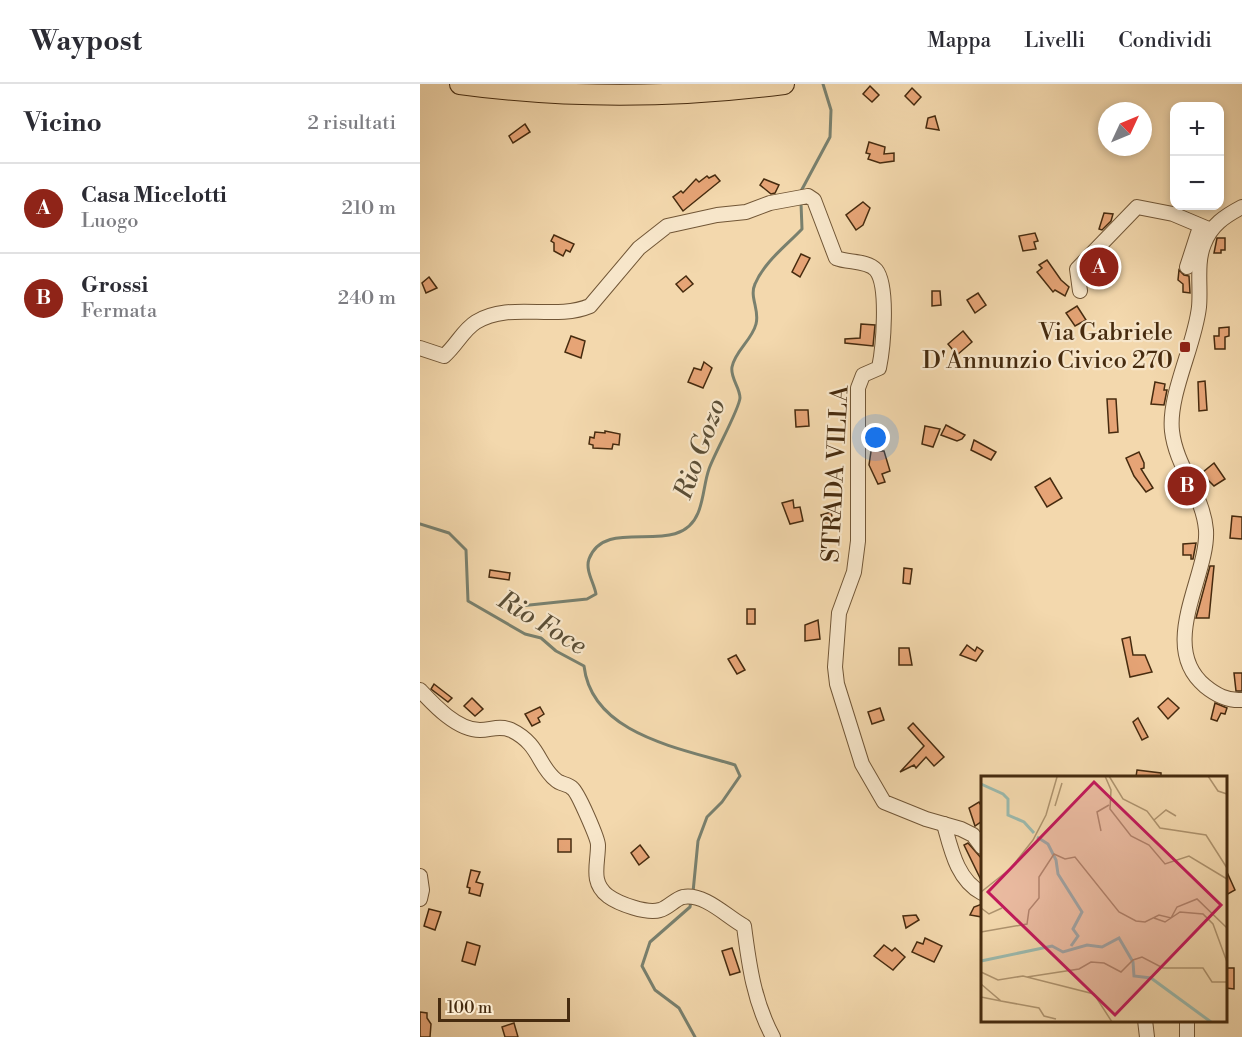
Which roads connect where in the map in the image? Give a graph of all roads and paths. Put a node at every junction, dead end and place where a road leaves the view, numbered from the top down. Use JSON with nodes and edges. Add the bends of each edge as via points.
{"nodes":[{"id":1,"x":460,"y":84,"type":"edge"},
{"id":2,"x":642,"y":84,"type":"edge"},
{"id":3,"x":784,"y":84,"type":"edge"},
{"id":4,"x":590,"y":88,"type":"edge"},
{"id":5,"x":1242,"y":207,"type":"edge"},
{"id":6,"x":1206,"y":228,"type":"junction"},
{"id":7,"x":1187,"y":267,"type":"dead end"},
{"id":8,"x":1080,"y":291,"type":"dead end"},
{"id":9,"x":420,"y":348,"type":"edge"},
{"id":10,"x":420,"y":690,"type":"edge"},
{"id":11,"x":1242,"y":700,"type":"edge"},
{"id":12,"x":944,"y":824,"type":"junction"},
{"id":13,"x":981,"y":846,"type":"edge"},
{"id":14,"x":420,"y":876,"type":"edge"},
{"id":15,"x":981,"y":892,"type":"edge"},
{"id":16,"x":420,"y":899,"type":"edge"},
{"id":17,"x":1145,"y":1022,"type":"edge"},
{"id":18,"x":772,"y":1037,"type":"edge"},
{"id":19,"x":1147,"y":1037,"type":"edge"}],
"edges":[{"from":1,"to":4,"type":"highway"},
{"from":2,"to":4,"type":"highway"},
{"from":3,"to":4,"type":"highway","via":[[703,93]]},
{"from":5,"to":6,"type":"street"},
{"from":6,"to":7,"type":"street"},
{"from":6,"to":8,"type":"street","via":[[1173,214],[1137,207],[1077,269]]},
{"from":6,"to":11,"type":"street","via":[[1197,324],[1172,430],[1181,466],[1203,508],[1206,530],[1205,549],[1187,611],[1186,640],[1192,668],[1201,682],[1231,701]]},
{"from":9,"to":12,"type":"street","name":"STRADA VILLA","via":[[444,356],[476,322],[503,312],[578,311],[590,306],[639,248],[667,226],[746,212],[770,203],[814,200],[836,258],[876,270],[882,291],[879,368],[863,375],[858,388],[858,541],[854,572],[840,613],[837,684],[862,764],[884,802]]},
{"from":10,"to":18,"type":"street","via":[[462,725],[479,730],[510,730],[532,745],[555,780],[572,788],[581,800],[598,843],[595,871],[598,885],[609,897],[644,912],[660,910],[683,897],[702,900],[744,926],[750,975]]},
{"from":12,"to":13,"type":"street","name":"STRADA VILLA","via":[[962,829]]},
{"from":12,"to":15,"type":"street","via":[[959,868]]},
{"from":14,"to":16,"type":"street"},
{"from":17,"to":19,"type":"street"}]}
